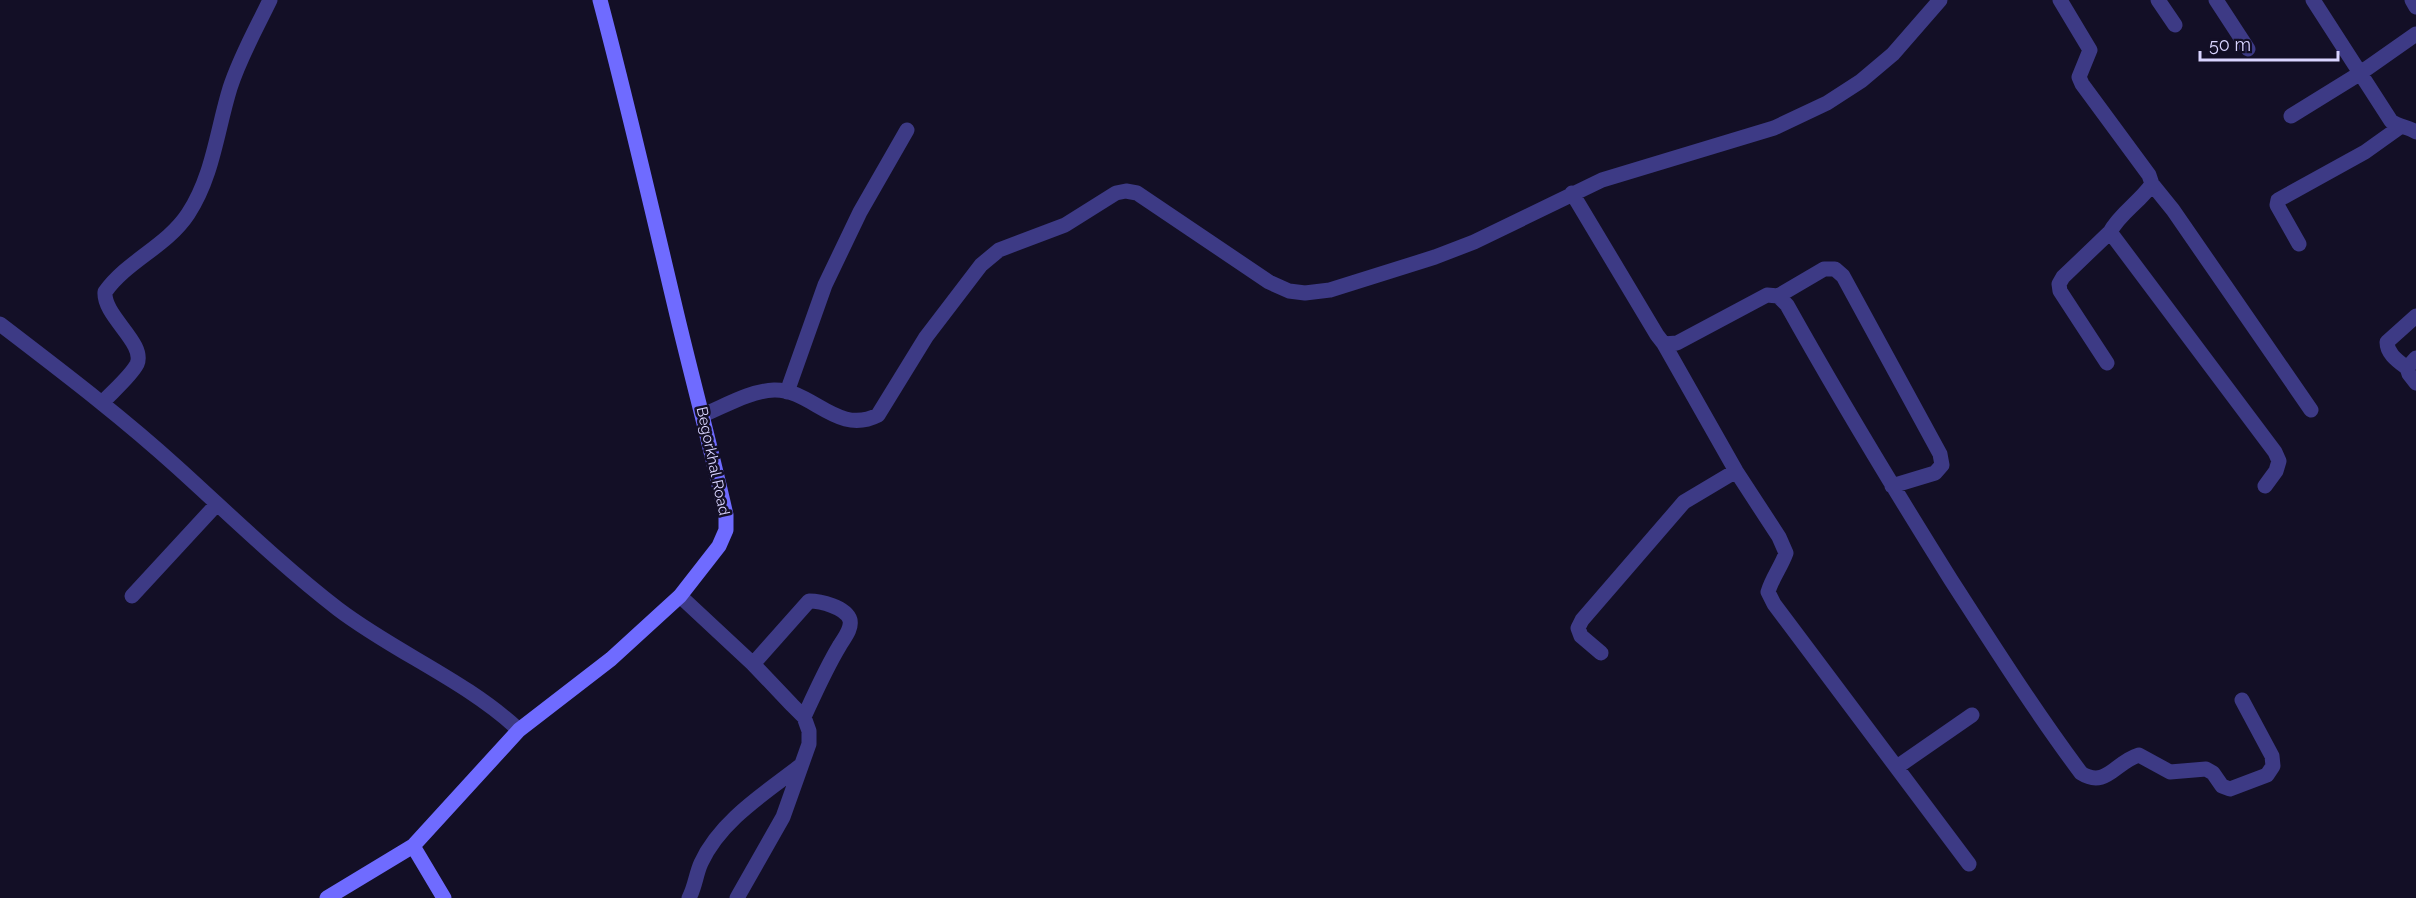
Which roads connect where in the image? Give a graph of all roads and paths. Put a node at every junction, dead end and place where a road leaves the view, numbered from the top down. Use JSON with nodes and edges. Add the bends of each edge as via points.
{"nodes":[{"id":1,"x":270,"y":0,"type":"edge"},
{"id":2,"x":600,"y":0,"type":"edge"},
{"id":3,"x":1940,"y":0,"type":"edge"},
{"id":4,"x":2060,"y":0,"type":"edge"},
{"id":5,"x":2158,"y":0,"type":"edge"},
{"id":6,"x":2216,"y":0,"type":"edge"},
{"id":7,"x":2313,"y":0,"type":"edge"},
{"id":8,"x":2412,"y":0,"type":"edge"},
{"id":9,"x":2416,"y":7,"type":"edge"},
{"id":10,"x":2175,"y":25,"type":"dead end"},
{"id":11,"x":2416,"y":34,"type":"edge"},
{"id":12,"x":2248,"y":49,"type":"dead end"},
{"id":13,"x":2359,"y":74,"type":"junction"},
{"id":14,"x":2290,"y":116,"type":"dead end"},
{"id":15,"x":2400,"y":127,"type":"junction"},
{"id":16,"x":907,"y":130,"type":"dead end"},
{"id":17,"x":2416,"y":132,"type":"edge"},
{"id":18,"x":2152,"y":184,"type":"junction"},
{"id":19,"x":1572,"y":193,"type":"junction"},
{"id":20,"x":2110,"y":232,"type":"junction"},
{"id":21,"x":2299,"y":244,"type":"dead end"},
{"id":22,"x":1778,"y":296,"type":"junction"},
{"id":23,"x":2416,"y":316,"type":"edge"},
{"id":24,"x":0,"y":324,"type":"edge"},
{"id":25,"x":1664,"y":344,"type":"junction"},
{"id":26,"x":2108,"y":363,"type":"dead end"},
{"id":27,"x":2412,"y":363,"type":"edge"},
{"id":28,"x":2416,"y":383,"type":"edge"},
{"id":29,"x":787,"y":392,"type":"junction"},
{"id":30,"x":102,"y":403,"type":"junction"},
{"id":31,"x":2311,"y":410,"type":"dead end"},
{"id":32,"x":704,"y":415,"type":"junction"},
{"id":33,"x":1736,"y":471,"type":"junction"},
{"id":34,"x":1892,"y":486,"type":"junction"},
{"id":35,"x":2265,"y":486,"type":"dead end"},
{"id":36,"x":217,"y":504,"type":"junction"},
{"id":37,"x":132,"y":596,"type":"dead end"},
{"id":38,"x":680,"y":596,"type":"junction"},
{"id":39,"x":1601,"y":653,"type":"dead end"},
{"id":40,"x":753,"y":664,"type":"junction"},
{"id":41,"x":2242,"y":700,"type":"dead end"},
{"id":42,"x":1972,"y":715,"type":"dead end"},
{"id":43,"x":804,"y":717,"type":"junction"},
{"id":44,"x":519,"y":730,"type":"junction"},
{"id":45,"x":801,"y":765,"type":"junction"},
{"id":46,"x":1897,"y":768,"type":"junction"},
{"id":47,"x":413,"y":846,"type":"junction"},
{"id":48,"x":1970,"y":864,"type":"dead end"},
{"id":49,"x":327,"y":898,"type":"edge"},
{"id":50,"x":444,"y":898,"type":"edge"},
{"id":51,"x":689,"y":898,"type":"edge"},
{"id":52,"x":737,"y":898,"type":"edge"}],
"edges":[{"from":1,"to":30,"type":"street","via":[[231,86],[214,153],[189,213],[165,240],[134,262],[105,292],[107,306],[136,347],[138,356],[134,368]]},
{"from":2,"to":32,"type":"street","name":"Begorkhal Road"},
{"from":3,"to":19,"type":"street","via":[[1893,54],[1827,103],[1773,128],[1602,180]]},
{"from":4,"to":18,"type":"street","via":[[2090,50],[2079,77],[2082,84]]},
{"from":5,"to":10,"type":"street"},
{"from":6,"to":12,"type":"street"},
{"from":7,"to":13,"type":"street"},
{"from":8,"to":9,"type":"street"},
{"from":11,"to":13,"type":"street"},
{"from":13,"to":14,"type":"street"},
{"from":13,"to":15,"type":"street","via":[[2391,121]]},
{"from":15,"to":17,"type":"street"},
{"from":15,"to":21,"type":"street","via":[[2365,152],[2278,200],[2277,205]]},
{"from":16,"to":29,"type":"street","via":[[860,212],[825,285]]},
{"from":18,"to":20,"type":"street"},
{"from":18,"to":31,"type":"street"},
{"from":19,"to":25,"type":"street"},
{"from":19,"to":29,"type":"street","via":[[1435,257],[1330,290],[1305,293],[1269,282],[1137,193],[1116,193],[1065,225],[999,250],[981,266],[926,337],[878,416],[867,421],[848,421]]},
{"from":20,"to":26,"type":"street","via":[[2059,284]]},
{"from":20,"to":35,"type":"street","via":[[2275,452],[2279,461]]},
{"from":22,"to":25,"type":"street","via":[[1767,295],[1677,343]]},
{"from":22,"to":34,"type":"street","via":[[1787,305]]},
{"from":22,"to":34,"type":"street","via":[[1824,269],[1834,269],[1843,276],[1940,454],[1942,465],[1935,472]]},
{"from":23,"to":27,"type":"street","via":[[2387,342],[2393,356]]},
{"from":24,"to":30,"type":"street"},
{"from":25,"to":33,"type":"street"},
{"from":27,"to":28,"type":"street","via":[[2409,374]]},
{"from":29,"to":32,"type":"street","via":[[762,392]]},
{"from":30,"to":36,"type":"street"},
{"from":32,"to":38,"type":"street","name":"Begorkhal Road","via":[[726,530],[719,546]]},
{"from":33,"to":39,"type":"street","via":[[1684,502],[1582,620],[1578,628],[1581,636]]},
{"from":33,"to":46,"type":"street","via":[[1786,553],[1768,592],[1774,604]]},
{"from":34,"to":41,"type":"street","via":[[2031,705],[2081,773],[2091,780],[2103,778],[2139,755],[2170,772],[2205,769],[2230,789],[2267,775],[2273,766],[2271,756]]},
{"from":36,"to":37,"type":"street"},
{"from":36,"to":44,"type":"street","via":[[339,610],[469,690]]},
{"from":38,"to":40,"type":"street"},
{"from":38,"to":44,"type":"street","name":"Begorkhal Road","via":[[611,659]]},
{"from":40,"to":43,"type":"street"},
{"from":40,"to":43,"type":"street","via":[[809,601],[819,601],[846,613],[849,630]]},
{"from":42,"to":46,"type":"street"},
{"from":43,"to":45,"type":"street","via":[[809,744]]},
{"from":44,"to":47,"type":"street","name":"Begorkhal Road"},
{"from":45,"to":51,"type":"street","via":[[716,837],[701,863]]},
{"from":45,"to":52,"type":"street","via":[[774,834]]},
{"from":46,"to":48,"type":"street"},
{"from":47,"to":49,"type":"street","name":"Begorkhal Road"},
{"from":47,"to":50,"type":"street"}]}
